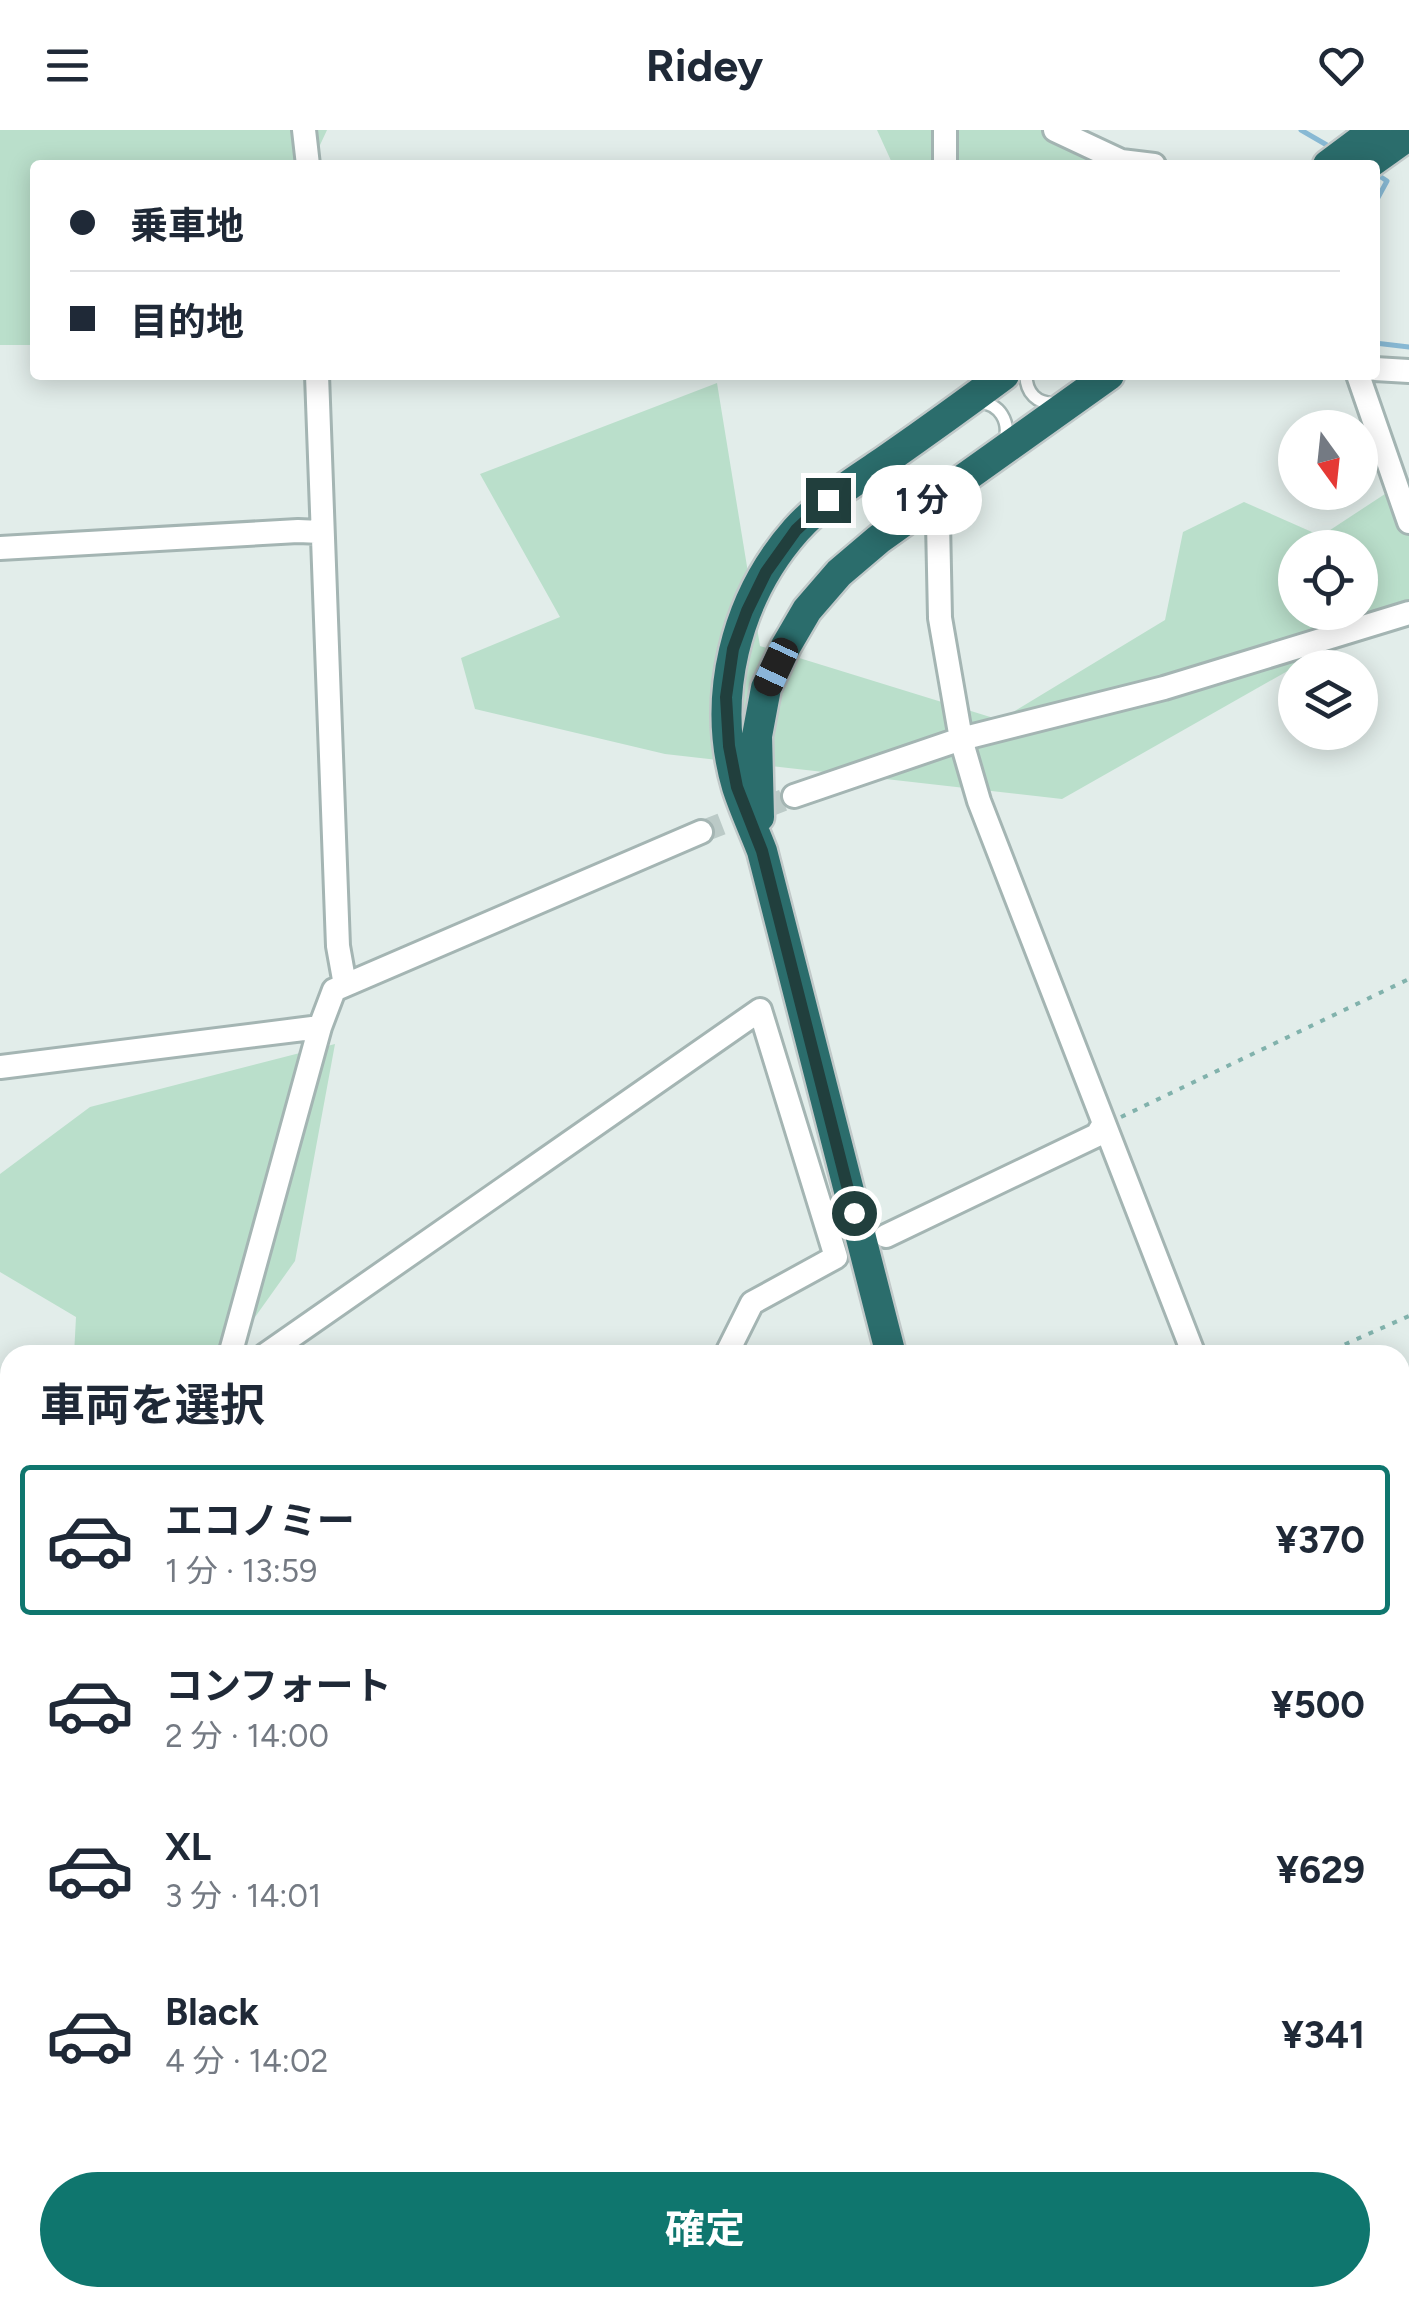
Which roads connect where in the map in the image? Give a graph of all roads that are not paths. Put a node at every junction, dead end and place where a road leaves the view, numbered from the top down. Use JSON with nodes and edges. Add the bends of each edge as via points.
{"nodes":[{"id":1,"x":304,"y":130,"type":"edge"},
{"id":2,"x":945,"y":130,"type":"edge"},
{"id":3,"x":1055,"y":130,"type":"edge"},
{"id":4,"x":1375,"y":130,"type":"edge"},
{"id":5,"x":1409,"y":135,"type":"edge"},
{"id":6,"x":307,"y":160,"type":"edge"},
{"id":7,"x":944,"y":160,"type":"edge"},
{"id":8,"x":1122,"y":160,"type":"edge"},
{"id":9,"x":1335,"y":160,"type":"edge"},
{"id":10,"x":1373,"y":160,"type":"edge"},
{"id":11,"x":1380,"y":369,"type":"edge"},
{"id":12,"x":1409,"y":371,"type":"edge"},
{"id":13,"x":317,"y":380,"type":"edge"},
{"id":14,"x":997,"y":380,"type":"edge"},
{"id":15,"x":1026,"y":380,"type":"edge"},
{"id":16,"x":1102,"y":380,"type":"edge"},
{"id":17,"x":1360,"y":380,"type":"edge"},
{"id":18,"x":1074,"y":400,"type":"junction"},
{"id":19,"x":964,"y":404,"type":"junction"},
{"id":20,"x":1001,"y":452,"type":"junction"},
{"id":21,"x":938,"y":522,"type":"dead end"},
{"id":22,"x":1409,"y":522,"type":"edge"},
{"id":23,"x":321,"y":532,"type":"junction"},
{"id":24,"x":0,"y":548,"type":"edge"},
{"id":25,"x":1409,"y":613,"type":"edge"},
{"id":26,"x":961,"y":739,"type":"junction"},
{"id":27,"x":794,"y":796,"type":"tunnel mouth"},
{"id":28,"x":701,"y":832,"type":"tunnel mouth"},
{"id":29,"x":762,"y":851,"type":"junction"},
{"id":30,"x":345,"y":985,"type":"junction"},
{"id":31,"x":320,"y":1028,"type":"junction"},
{"id":32,"x":0,"y":1067,"type":"edge"},
{"id":33,"x":1103,"y":1125,"type":"junction"},
{"id":34,"x":886,"y":1236,"type":"dead end"},
{"id":35,"x":233,"y":1345,"type":"edge"},
{"id":36,"x":279,"y":1345,"type":"edge"},
{"id":37,"x":731,"y":1345,"type":"edge"},
{"id":38,"x":887,"y":1345,"type":"edge"},
{"id":39,"x":1190,"y":1345,"type":"edge"}],
"edges":[{"from":1,"to":6,"type":"street"},
{"from":2,"to":7,"type":"street"},
{"from":3,"to":8,"type":"street"},
{"from":4,"to":9,"type":"highway"},
{"from":5,"to":10,"type":"highway"},
{"from":11,"to":12,"type":"street"},
{"from":13,"to":23,"type":"street"},
{"from":14,"to":19,"type":"highway"},
{"from":15,"to":18,"type":"lane","via":[[1042,402]]},
{"from":16,"to":18,"type":"highway"},
{"from":17,"to":22,"type":"street"},
{"from":18,"to":20,"type":"highway"},
{"from":19,"to":20,"type":"lane","via":[[982,401],[1001,412],[1007,436]]},
{"from":19,"to":29,"type":"highway","via":[[796,530],[747,611],[726,697],[729,746]]},
{"from":20,"to":29,"type":"highway","via":[[878,539],[807,610],[766,688],[757,736]]},
{"from":21,"to":26,"type":"street","via":[[940,618]]},
{"from":23,"to":24,"type":"street"},
{"from":23,"to":30,"type":"street"},
{"from":25,"to":26,"type":"street","via":[[1164,688]]},
{"from":26,"to":27,"type":"street"},
{"from":26,"to":33,"type":"street"},
{"from":28,"to":30,"type":"street"},
{"from":29,"to":38,"type":"highway"},
{"from":30,"to":31,"type":"street","via":[[334,990]]},
{"from":31,"to":32,"type":"street"},
{"from":31,"to":35,"type":"street"},
{"from":33,"to":34,"type":"street","via":[[1098,1135]]},
{"from":33,"to":39,"type":"street"},
{"from":36,"to":37,"type":"street","via":[[760,1010],[836,1257],[752,1302]]}]}
